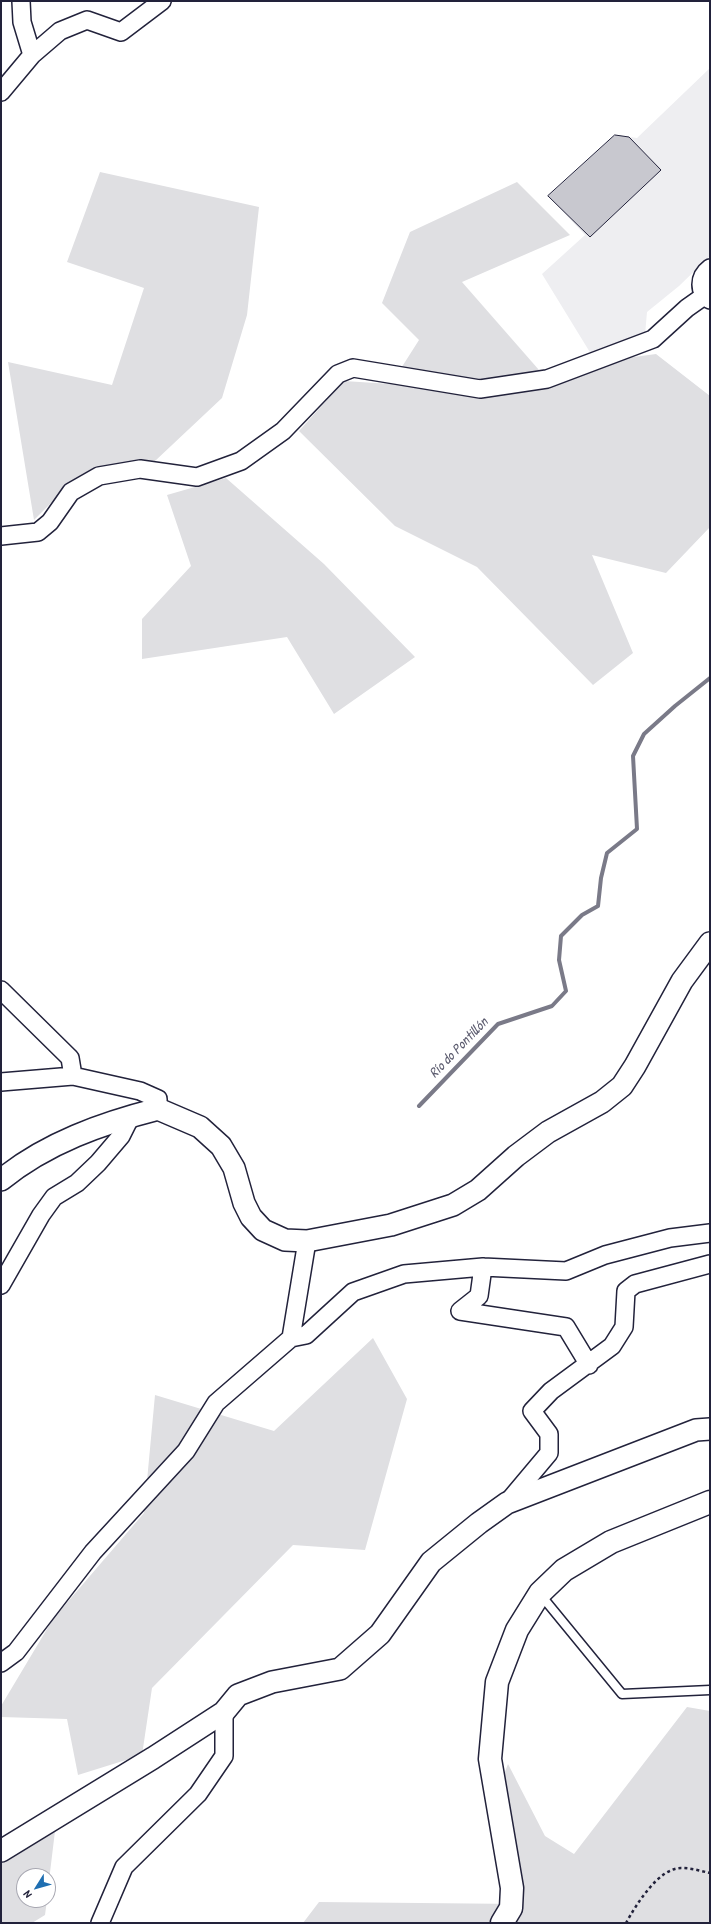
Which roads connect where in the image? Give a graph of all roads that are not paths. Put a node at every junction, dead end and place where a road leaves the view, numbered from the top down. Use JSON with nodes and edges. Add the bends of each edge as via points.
{"nodes":[{"id":1,"x":21,"y":1,"type":"edge"},
{"id":2,"x":162,"y":1,"type":"edge"},
{"id":3,"x":32,"y":55,"type":"junction"},
{"id":4,"x":1,"y":92,"type":"edge"},
{"id":5,"x":710,"y":268,"type":"edge"},
{"id":6,"x":707,"y":298,"type":"edge"},
{"id":7,"x":1,"y":536,"type":"edge"},
{"id":8,"x":710,"y":943,"type":"edge"},
{"id":9,"x":1,"y":990,"type":"edge"},
{"id":10,"x":73,"y":1076,"type":"junction"},
{"id":11,"x":1,"y":1082,"type":"edge"},
{"id":12,"x":158,"y":1109,"type":"junction"},
{"id":13,"x":131,"y":1116,"type":"junction"},
{"id":14,"x":1,"y":1180,"type":"edge"},
{"id":15,"x":710,"y":1233,"type":"edge"},
{"id":16,"x":306,"y":1241,"type":"junction"},
{"id":17,"x":710,"y":1264,"type":"edge"},
{"id":18,"x":483,"y":1267,"type":"junction"},
{"id":19,"x":1,"y":1285,"type":"edge"},
{"id":20,"x":291,"y":1338,"type":"junction"},
{"id":21,"x":588,"y":1365,"type":"junction"},
{"id":22,"x":710,"y":1429,"type":"edge"},
{"id":23,"x":710,"y":1502,"type":"edge"},
{"id":24,"x":507,"y":1503,"type":"junction"},
{"id":25,"x":540,"y":1593,"type":"junction"},
{"id":26,"x":1,"y":1662,"type":"edge"},
{"id":27,"x":710,"y":1690,"type":"edge"},
{"id":28,"x":224,"y":1712,"type":"junction"},
{"id":29,"x":1,"y":1851,"type":"edge"},
{"id":30,"x":100,"y":1923,"type":"edge"},
{"id":31,"x":502,"y":1923,"type":"edge"}],
"edges":[{"from":1,"to":3,"type":"street","via":[[22,22]]},
{"from":2,"to":3,"type":"street","via":[[121,32],[87,20],[60,31]]},
{"from":3,"to":4,"type":"street"},
{"from":5,"to":6,"type":"street","via":[[701,278],[701,290]]},
{"from":6,"to":7,"type":"street","via":[[687,308],[653,339],[547,379],[480,389],[353,368],[338,374],[283,431],[241,461],[197,477],[140,469],[100,476],[71,492],[50,522],[38,532]]},
{"from":8,"to":16,"type":"street","via":[[682,981],[622,1086],[602,1102],[548,1132],[478,1190],[453,1205],[391,1225]]},
{"from":9,"to":10,"type":"street","via":[[70,1058]]},
{"from":10,"to":11,"type":"street"},
{"from":10,"to":12,"type":"street","via":[[140,1091],[158,1099]]},
{"from":12,"to":13,"type":"street"},
{"from":12,"to":16,"type":"street","via":[[200,1127],[221,1146],[234,1168],[244,1204],[251,1217],[263,1230],[285,1240]]},
{"from":13,"to":14,"type":"street","via":[[97,1127],[38,1154]]},
{"from":13,"to":19,"type":"street","via":[[121,1136],[98,1163],[77,1183],[54,1197]]},
{"from":15,"to":18,"type":"street","via":[[670,1238],[612,1253],[566,1271]]},
{"from":16,"to":20,"type":"street"},
{"from":17,"to":21,"type":"street","via":[[635,1284],[626,1291],[624,1327],[612,1346]]},
{"from":18,"to":20,"type":"street","via":[[404,1274],[353,1292],[306,1335]]},
{"from":18,"to":21,"type":"street","via":[[479,1296],[460,1311],[566,1327]]},
{"from":20,"to":26,"type":"street","via":[[216,1403],[186,1451],[93,1552],[16,1652]]},
{"from":21,"to":24,"type":"street","via":[[550,1391],[532,1411],[549,1434],[549,1453]]},
{"from":22,"to":24,"type":"street","via":[[696,1430]]},
{"from":23,"to":25,"type":"main road","via":[[610,1542],[564,1570]]},
{"from":24,"to":28,"type":"street","via":[[432,1562],[380,1634],[340,1669],[272,1682],[238,1695]]},
{"from":25,"to":27,"type":"lane","via":[[622,1694]]},
{"from":25,"to":31,"type":"main road","via":[[517,1630],[497,1682],[490,1759],[512,1888],[511,1908]]},
{"from":28,"to":29,"type":"street","via":[[154,1758]]},
{"from":28,"to":30,"type":"street","via":[[224,1756],[198,1794],[124,1868]]}]}
